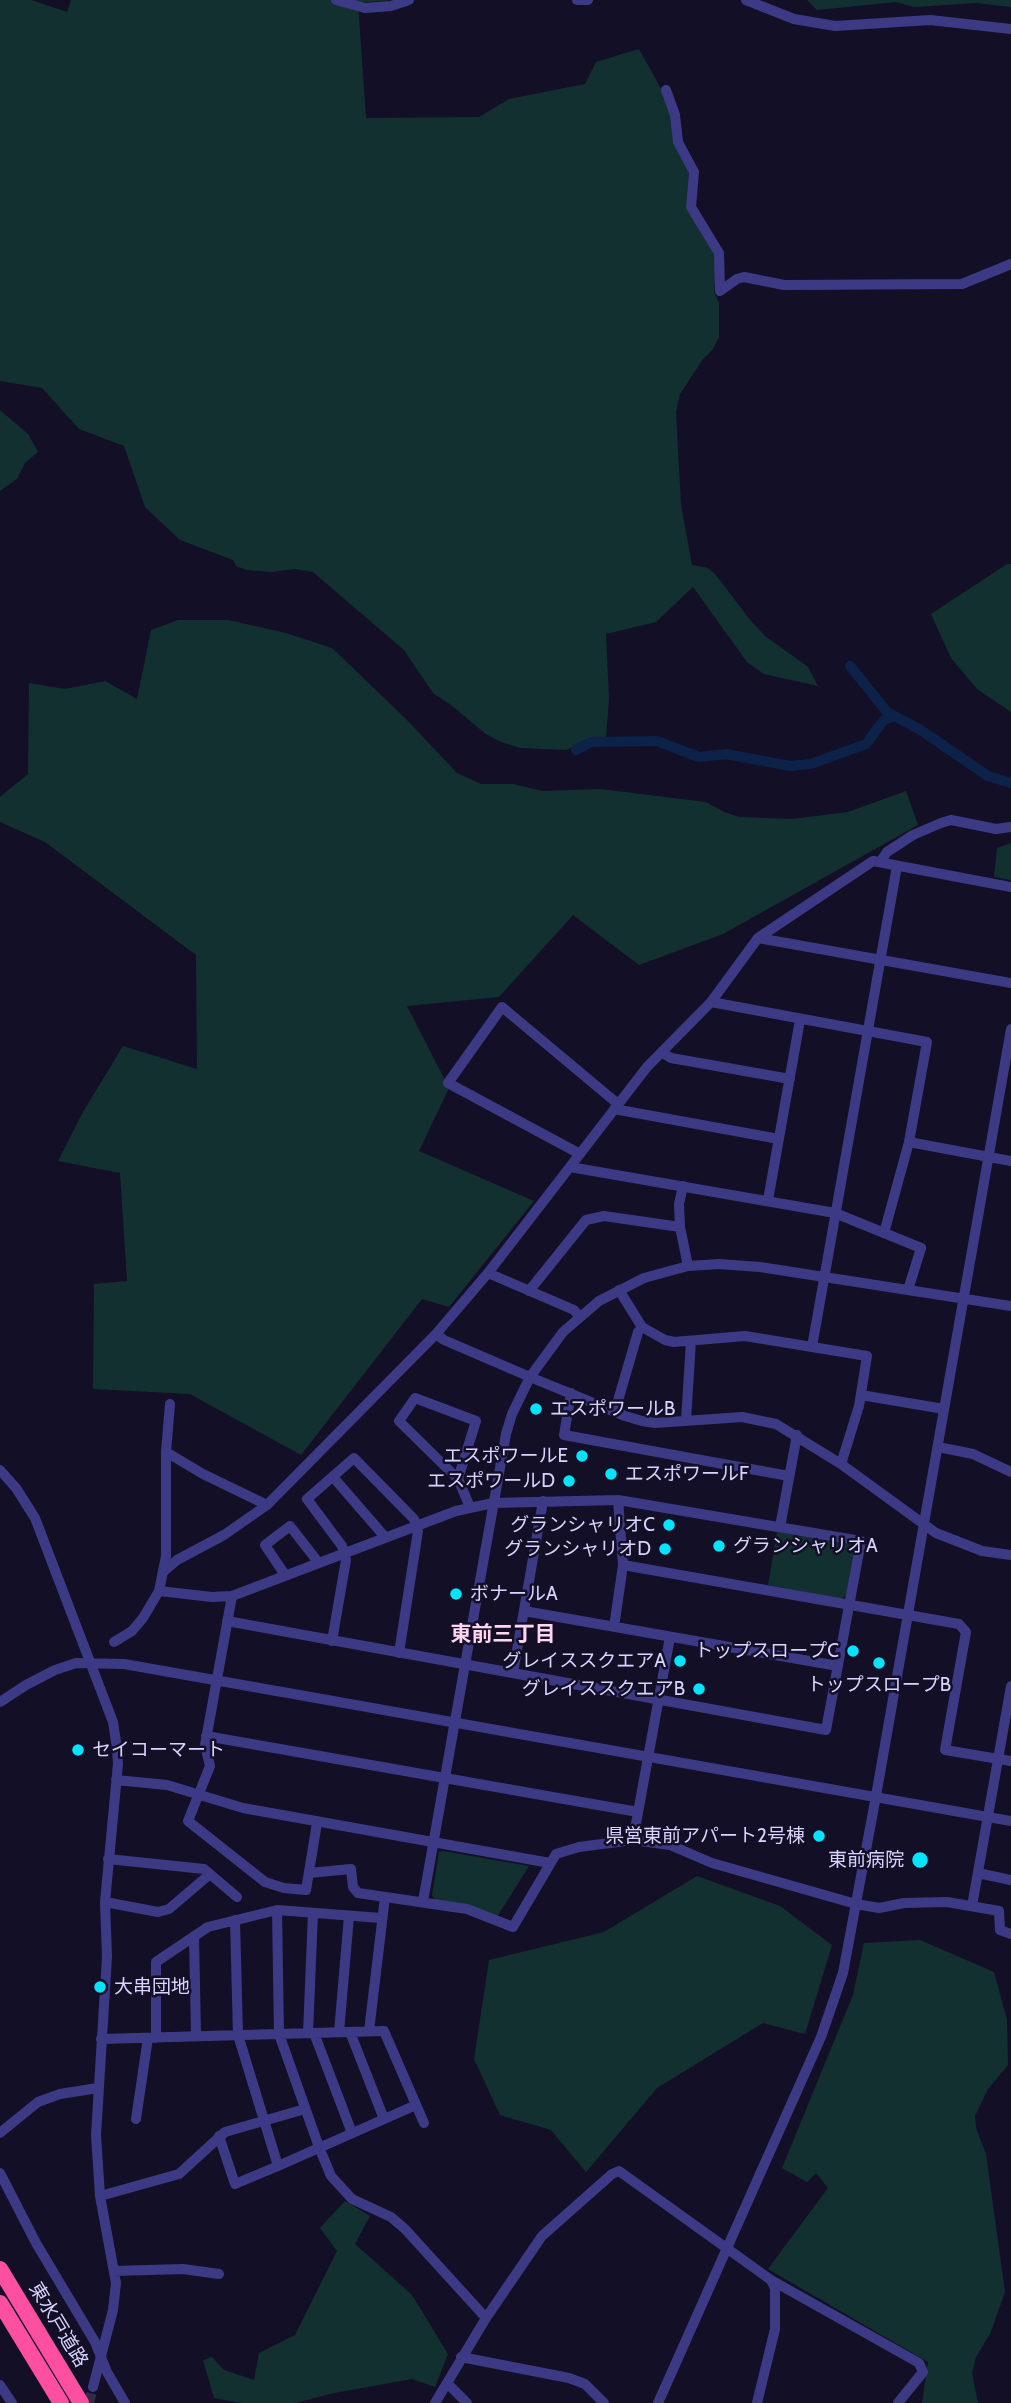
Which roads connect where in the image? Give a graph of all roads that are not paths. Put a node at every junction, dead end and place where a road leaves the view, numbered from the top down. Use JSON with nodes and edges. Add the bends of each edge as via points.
{"nodes":[{"id":1,"x":336,"y":0,"type":"edge"},
{"id":2,"x":409,"y":0,"type":"edge"},
{"id":3,"x":577,"y":0,"type":"edge"},
{"id":4,"x":588,"y":0,"type":"edge"},
{"id":5,"x":746,"y":0,"type":"edge"},
{"id":6,"x":1011,"y":29,"type":"edge"},
{"id":7,"x":666,"y":90,"type":"dead end"},
{"id":8,"x":1011,"y":264,"type":"edge"},
{"id":9,"x":1011,"y":827,"type":"edge"},
{"id":10,"x":880,"y":862,"type":"junction"},
{"id":11,"x":897,"y":866,"type":"junction"},
{"id":12,"x":1011,"y":887,"type":"edge"},
{"id":13,"x":758,"y":938,"type":"junction"},
{"id":14,"x":880,"y":959,"type":"junction"},
{"id":15,"x":1011,"y":983,"type":"edge"},
{"id":16,"x":711,"y":1002,"type":"junction"},
{"id":17,"x":800,"y":1020,"type":"junction"},
{"id":18,"x":1011,"y":1029,"type":"edge"},
{"id":19,"x":867,"y":1030,"type":"junction"},
{"id":20,"x":663,"y":1053,"type":"junction"},
{"id":21,"x":790,"y":1079,"type":"junction"},
{"id":22,"x":616,"y":1106,"type":"junction"},
{"id":23,"x":779,"y":1139,"type":"junction"},
{"id":24,"x":909,"y":1142,"type":"junction"},
{"id":25,"x":580,"y":1154,"type":"junction"},
{"id":26,"x":989,"y":1157,"type":"junction"},
{"id":27,"x":1011,"y":1161,"type":"edge"},
{"id":28,"x":570,"y":1167,"type":"junction"},
{"id":29,"x":683,"y":1186,"type":"junction"},
{"id":30,"x":768,"y":1200,"type":"junction"},
{"id":31,"x":835,"y":1213,"type":"junction"},
{"id":32,"x":680,"y":1227,"type":"junction"},
{"id":33,"x":884,"y":1233,"type":"junction"},
{"id":34,"x":688,"y":1266,"type":"junction"},
{"id":35,"x":488,"y":1273,"type":"junction"},
{"id":36,"x":824,"y":1277,"type":"junction"},
{"id":37,"x":619,"y":1290,"type":"junction"},
{"id":38,"x":908,"y":1290,"type":"junction"},
{"id":39,"x":530,"y":1291,"type":"junction"},
{"id":40,"x":963,"y":1299,"type":"junction"},
{"id":41,"x":1011,"y":1306,"type":"edge"},
{"id":42,"x":580,"y":1317,"type":"junction"},
{"id":43,"x":642,"y":1327,"type":"junction"},
{"id":44,"x":436,"y":1334,"type":"junction"},
{"id":45,"x":691,"y":1341,"type":"junction"},
{"id":46,"x":811,"y":1347,"type":"junction"},
{"id":47,"x":530,"y":1377,"type":"junction"},
{"id":48,"x":571,"y":1393,"type":"junction"},
{"id":49,"x":861,"y":1395,"type":"junction"},
{"id":50,"x":170,"y":1404,"type":"dead end"},
{"id":51,"x":944,"y":1409,"type":"junction"},
{"id":52,"x":615,"y":1410,"type":"junction"},
{"id":53,"x":686,"y":1420,"type":"junction"},
{"id":54,"x":797,"y":1435,"type":"junction"},
{"id":55,"x":938,"y":1447,"type":"junction"},
{"id":56,"x":166,"y":1452,"type":"junction"},
{"id":57,"x":841,"y":1464,"type":"junction"},
{"id":58,"x":0,"y":1470,"type":"edge"},
{"id":59,"x":1011,"y":1472,"type":"edge"},
{"id":60,"x":333,"y":1476,"type":"junction"},
{"id":61,"x":789,"y":1476,"type":"junction"},
{"id":62,"x":458,"y":1479,"type":"junction"},
{"id":63,"x":618,"y":1500,"type":"junction"},
{"id":64,"x":542,"y":1501,"type":"junction"},
{"id":65,"x":493,"y":1503,"type":"junction"},
{"id":66,"x":267,"y":1505,"type":"junction"},
{"id":67,"x":470,"y":1507,"type":"junction"},
{"id":68,"x":417,"y":1525,"type":"junction"},
{"id":69,"x":924,"y":1525,"type":"junction"},
{"id":70,"x":780,"y":1527,"type":"junction"},
{"id":71,"x":385,"y":1537,"type":"junction"},
{"id":72,"x":344,"y":1552,"type":"junction"},
{"id":73,"x":1011,"y":1555,"type":"edge"},
{"id":74,"x":318,"y":1562,"type":"junction"},
{"id":75,"x":623,"y":1565,"type":"junction"},
{"id":76,"x":163,"y":1572,"type":"junction"},
{"id":77,"x":285,"y":1575,"type":"junction"},
{"id":78,"x":159,"y":1591,"type":"junction"},
{"id":79,"x":232,"y":1596,"type":"junction"},
{"id":80,"x":850,"y":1605,"type":"junction"},
{"id":81,"x":524,"y":1611,"type":"junction"},
{"id":82,"x":907,"y":1616,"type":"junction"},
{"id":83,"x":227,"y":1621,"type":"junction"},
{"id":84,"x":614,"y":1626,"type":"junction"},
{"id":85,"x":670,"y":1637,"type":"junction"},
{"id":86,"x":332,"y":1641,"type":"junction"},
{"id":87,"x":114,"y":1642,"type":"dead end"},
{"id":88,"x":399,"y":1653,"type":"junction"},
{"id":89,"x":90,"y":1662,"type":"junction"},
{"id":90,"x":464,"y":1665,"type":"junction"},
{"id":91,"x":838,"y":1666,"type":"junction"},
{"id":92,"x":513,"y":1673,"type":"junction"},
{"id":93,"x":216,"y":1679,"type":"junction"},
{"id":94,"x":1011,"y":1690,"type":"edge"},
{"id":95,"x":659,"y":1699,"type":"junction"},
{"id":96,"x":0,"y":1702,"type":"edge"},
{"id":97,"x":454,"y":1721,"type":"junction"},
{"id":98,"x":206,"y":1736,"type":"junction"},
{"id":99,"x":649,"y":1755,"type":"junction"},
{"id":100,"x":999,"y":1759,"type":"junction"},
{"id":101,"x":1011,"y":1761,"type":"edge"},
{"id":102,"x":444,"y":1778,"type":"junction"},
{"id":103,"x":116,"y":1780,"type":"junction"},
{"id":104,"x":198,"y":1795,"type":"junction"},
{"id":105,"x":876,"y":1796,"type":"junction"},
{"id":106,"x":638,"y":1812,"type":"junction"},
{"id":107,"x":988,"y":1816,"type":"junction"},
{"id":108,"x":1011,"y":1821,"type":"edge"},
{"id":109,"x":317,"y":1823,"type":"junction"},
{"id":110,"x":633,"y":1840,"type":"junction"},
{"id":111,"x":433,"y":1843,"type":"junction"},
{"id":112,"x":108,"y":1859,"type":"junction"},
{"id":113,"x":550,"y":1863,"type":"junction"},
{"id":114,"x":309,"y":1873,"type":"junction"},
{"id":115,"x":978,"y":1873,"type":"junction"},
{"id":116,"x":210,"y":1874,"type":"junction"},
{"id":117,"x":1011,"y":1880,"type":"edge"},
{"id":118,"x":237,"y":1896,"type":"dead end"},
{"id":119,"x":385,"y":1897,"type":"junction"},
{"id":120,"x":423,"y":1901,"type":"junction"},
{"id":121,"x":105,"y":1902,"type":"junction"},
{"id":122,"x":856,"y":1904,"type":"junction"},
{"id":123,"x":972,"y":1906,"type":"junction"},
{"id":124,"x":277,"y":1910,"type":"junction"},
{"id":125,"x":313,"y":1913,"type":"junction"},
{"id":126,"x":349,"y":1916,"type":"junction"},
{"id":127,"x":381,"y":1918,"type":"junction"},
{"id":128,"x":235,"y":1920,"type":"junction"},
{"id":129,"x":1011,"y":1934,"type":"edge"},
{"id":130,"x":194,"y":1936,"type":"junction"},
{"id":131,"x":369,"y":2031,"type":"junction"},
{"id":132,"x":345,"y":2032,"type":"junction"},
{"id":133,"x":311,"y":2033,"type":"junction"},
{"id":134,"x":279,"y":2034,"type":"junction"},
{"id":135,"x":238,"y":2035,"type":"junction"},
{"id":136,"x":196,"y":2036,"type":"junction"},
{"id":137,"x":152,"y":2038,"type":"junction"},
{"id":138,"x":101,"y":2039,"type":"junction"},
{"id":139,"x":98,"y":2088,"type":"junction"},
{"id":140,"x":416,"y":2105,"type":"junction"},
{"id":141,"x":305,"y":2109,"type":"junction"},
{"id":142,"x":136,"y":2119,"type":"dead end"},
{"id":143,"x":384,"y":2119,"type":"junction"},
{"id":144,"x":264,"y":2121,"type":"junction"},
{"id":145,"x":424,"y":2123,"type":"dead end"},
{"id":146,"x":0,"y":2133,"type":"edge"},
{"id":147,"x":352,"y":2133,"type":"junction"},
{"id":148,"x":219,"y":2136,"type":"junction"},
{"id":149,"x":319,"y":2147,"type":"junction"},
{"id":150,"x":278,"y":2166,"type":"junction"},
{"id":151,"x":0,"y":2173,"type":"edge"},
{"id":152,"x":100,"y":2196,"type":"junction"},
{"id":153,"x":726,"y":2248,"type":"junction"},
{"id":154,"x":0,"y":2269,"type":"edge"},
{"id":155,"x":114,"y":2271,"type":"junction"},
{"id":156,"x":219,"y":2274,"type":"dead end"},
{"id":157,"x":771,"y":2280,"type":"junction"},
{"id":158,"x":0,"y":2303,"type":"edge"},
{"id":159,"x":486,"y":2318,"type":"junction"},
{"id":160,"x":101,"y":2356,"type":"junction"},
{"id":161,"x":461,"y":2357,"type":"junction"},
{"id":162,"x":447,"y":2383,"type":"junction"},
{"id":163,"x":0,"y":2385,"type":"edge"},
{"id":164,"x":93,"y":2387,"type":"tunnel mouth"},
{"id":165,"x":12,"y":2403,"type":"edge"},
{"id":166,"x":61,"y":2403,"type":"edge"},
{"id":167,"x":81,"y":2403,"type":"edge"},
{"id":168,"x":125,"y":2403,"type":"edge"},
{"id":169,"x":435,"y":2403,"type":"edge"},
{"id":170,"x":467,"y":2403,"type":"edge"},
{"id":171,"x":604,"y":2403,"type":"edge"},
{"id":172,"x":658,"y":2403,"type":"edge"},
{"id":173,"x":757,"y":2403,"type":"edge"},
{"id":174,"x":898,"y":2403,"type":"edge"}],
"edges":[{"from":1,"to":2,"type":"street","via":[[365,8]]},
{"from":3,"to":4,"type":"street"},
{"from":5,"to":6,"type":"street","via":[[794,19],[835,26],[930,20]]},
{"from":7,"to":8,"type":"street","via":[[678,142],[694,172],[691,207],[719,253],[720,291],[744,277],[784,285],[962,284]]},
{"from":9,"to":10,"type":"street","via":[[996,829],[951,820],[913,835]]},
{"from":10,"to":11,"type":"street"},
{"from":10,"to":13,"type":"street","via":[[873,861]]},
{"from":11,"to":12,"type":"street"},
{"from":11,"to":14,"type":"street"},
{"from":13,"to":14,"type":"street"},
{"from":13,"to":16,"type":"street"},
{"from":14,"to":15,"type":"street"},
{"from":14,"to":19,"type":"street"},
{"from":16,"to":17,"type":"street"},
{"from":16,"to":20,"type":"street"},
{"from":17,"to":19,"type":"street"},
{"from":17,"to":21,"type":"street"},
{"from":18,"to":26,"type":"street"},
{"from":19,"to":24,"type":"street","via":[[927,1042]]},
{"from":19,"to":31,"type":"street"},
{"from":20,"to":21,"type":"street"},
{"from":20,"to":22,"type":"street"},
{"from":21,"to":23,"type":"street"},
{"from":22,"to":23,"type":"street"},
{"from":22,"to":25,"type":"street"},
{"from":22,"to":25,"type":"street","via":[[502,1007],[448,1083]]},
{"from":23,"to":30,"type":"street"},
{"from":24,"to":26,"type":"street"},
{"from":24,"to":33,"type":"street"},
{"from":25,"to":28,"type":"street"},
{"from":26,"to":27,"type":"street"},
{"from":26,"to":40,"type":"street"},
{"from":28,"to":29,"type":"street"},
{"from":28,"to":35,"type":"street"},
{"from":29,"to":30,"type":"street"},
{"from":29,"to":32,"type":"street"},
{"from":30,"to":31,"type":"street"},
{"from":31,"to":33,"type":"street"},
{"from":31,"to":36,"type":"street"},
{"from":32,"to":34,"type":"street"},
{"from":32,"to":39,"type":"street","via":[[604,1216],[586,1220]]},
{"from":33,"to":38,"type":"street","via":[[921,1248]]},
{"from":34,"to":36,"type":"street","via":[[746,1265]]},
{"from":34,"to":37,"type":"street"},
{"from":35,"to":39,"type":"street"},
{"from":35,"to":44,"type":"street"},
{"from":36,"to":38,"type":"street"},
{"from":36,"to":46,"type":"street"},
{"from":37,"to":42,"type":"street"},
{"from":37,"to":43,"type":"street"},
{"from":38,"to":40,"type":"street"},
{"from":39,"to":42,"type":"street"},
{"from":40,"to":41,"type":"street"},
{"from":40,"to":51,"type":"street"},
{"from":42,"to":47,"type":"street","via":[[546,1352]]},
{"from":43,"to":45,"type":"street","via":[[664,1340]]},
{"from":43,"to":52,"type":"street"},
{"from":44,"to":47,"type":"street"},
{"from":44,"to":66,"type":"street"},
{"from":45,"to":46,"type":"street","via":[[745,1336]]},
{"from":45,"to":53,"type":"street"},
{"from":46,"to":49,"type":"street","via":[[867,1356]]},
{"from":47,"to":48,"type":"street"},
{"from":47,"to":65,"type":"street","via":[[506,1434]]},
{"from":48,"to":52,"type":"street"},
{"from":48,"to":61,"type":"street","via":[[564,1435]]},
{"from":49,"to":51,"type":"street"},
{"from":49,"to":57,"type":"street"},
{"from":50,"to":56,"type":"street"},
{"from":51,"to":55,"type":"street"},
{"from":52,"to":53,"type":"street","via":[[655,1423]]},
{"from":53,"to":54,"type":"street","via":[[742,1417],[776,1424]]},
{"from":54,"to":57,"type":"street"},
{"from":54,"to":61,"type":"street"},
{"from":55,"to":59,"type":"street","via":[[973,1454]]},
{"from":55,"to":69,"type":"street"},
{"from":56,"to":66,"type":"street"},
{"from":56,"to":76,"type":"street"},
{"from":57,"to":69,"type":"street"},
{"from":58,"to":89,"type":"street","via":[[35,1518]]},
{"from":60,"to":68,"type":"street","via":[[354,1458]]},
{"from":60,"to":71,"type":"street"},
{"from":60,"to":72,"type":"street","via":[[307,1499]]},
{"from":61,"to":70,"type":"street"},
{"from":62,"to":62,"type":"street","via":[[475,1421],[415,1398],[399,1421]]},
{"from":62,"to":67,"type":"street"},
{"from":63,"to":64,"type":"street"},
{"from":63,"to":70,"type":"street"},
{"from":63,"to":75,"type":"street"},
{"from":64,"to":65,"type":"street"},
{"from":64,"to":81,"type":"street"},
{"from":65,"to":67,"type":"street"},
{"from":65,"to":90,"type":"street"},
{"from":66,"to":76,"type":"street"},
{"from":67,"to":68,"type":"street"},
{"from":68,"to":71,"type":"street"},
{"from":68,"to":88,"type":"street"},
{"from":69,"to":73,"type":"street","via":[[968,1547]]},
{"from":69,"to":82,"type":"street"},
{"from":70,"to":80,"type":"street","via":[[860,1541]]},
{"from":71,"to":72,"type":"street"},
{"from":72,"to":74,"type":"street"},
{"from":72,"to":86,"type":"street"},
{"from":74,"to":77,"type":"street"},
{"from":74,"to":77,"type":"street","via":[[290,1526],[265,1545]]},
{"from":75,"to":80,"type":"street"},
{"from":75,"to":84,"type":"street"},
{"from":76,"to":78,"type":"street"},
{"from":77,"to":79,"type":"street"},
{"from":78,"to":79,"type":"street"},
{"from":78,"to":87,"type":"street","via":[[132,1631]]},
{"from":79,"to":83,"type":"street"},
{"from":80,"to":82,"type":"street"},
{"from":80,"to":91,"type":"street"},
{"from":81,"to":84,"type":"street"},
{"from":81,"to":92,"type":"street"},
{"from":82,"to":100,"type":"street","via":[[964,1627],[945,1750]]},
{"from":82,"to":105,"type":"street"},
{"from":83,"to":86,"type":"street"},
{"from":83,"to":93,"type":"street"},
{"from":84,"to":85,"type":"street"},
{"from":85,"to":91,"type":"street"},
{"from":85,"to":95,"type":"street"},
{"from":86,"to":88,"type":"street"},
{"from":88,"to":90,"type":"street"},
{"from":89,"to":93,"type":"street"},
{"from":89,"to":96,"type":"street","via":[[55,1670]]},
{"from":89,"to":103,"type":"street","via":[[113,1722]]},
{"from":90,"to":92,"type":"street"},
{"from":90,"to":97,"type":"street"},
{"from":91,"to":95,"type":"street","via":[[826,1730]]},
{"from":92,"to":95,"type":"street"},
{"from":93,"to":97,"type":"street"},
{"from":93,"to":98,"type":"street"},
{"from":94,"to":100,"type":"street"},
{"from":95,"to":99,"type":"street"},
{"from":97,"to":99,"type":"street"},
{"from":97,"to":102,"type":"street"},
{"from":98,"to":102,"type":"street"},
{"from":98,"to":104,"type":"street","via":[[210,1766]]},
{"from":99,"to":105,"type":"street"},
{"from":99,"to":106,"type":"street"},
{"from":100,"to":101,"type":"street"},
{"from":100,"to":107,"type":"street"},
{"from":102,"to":106,"type":"street"},
{"from":102,"to":111,"type":"street"},
{"from":103,"to":104,"type":"street","via":[[167,1785]]},
{"from":103,"to":112,"type":"street"},
{"from":104,"to":109,"type":"street"},
{"from":104,"to":114,"type":"street","via":[[188,1821],[249,1871],[265,1882],[306,1890]]},
{"from":105,"to":107,"type":"street"},
{"from":105,"to":122,"type":"street"},
{"from":106,"to":110,"type":"street"},
{"from":107,"to":108,"type":"street"},
{"from":107,"to":115,"type":"street"},
{"from":109,"to":111,"type":"street"},
{"from":109,"to":114,"type":"street"},
{"from":110,"to":113,"type":"street","via":[[579,1847],[556,1854]]},
{"from":110,"to":122,"type":"street","via":[[670,1844],[712,1863]]},
{"from":111,"to":113,"type":"street"},
{"from":111,"to":120,"type":"street"},
{"from":112,"to":116,"type":"street","via":[[204,1869]]},
{"from":112,"to":121,"type":"street"},
{"from":113,"to":120,"type":"street","via":[[513,1927],[467,1909]]},
{"from":114,"to":119,"type":"street","via":[[351,1869],[358,1893]]},
{"from":115,"to":117,"type":"street"},
{"from":115,"to":123,"type":"street"},
{"from":116,"to":118,"type":"street"},
{"from":116,"to":121,"type":"street","via":[[169,1909],[158,1912]]},
{"from":119,"to":120,"type":"street"},
{"from":119,"to":127,"type":"street"},
{"from":121,"to":138,"type":"street","via":[[107,1957]]},
{"from":122,"to":123,"type":"street","via":[[879,1908],[920,1901]]},
{"from":122,"to":153,"type":"street","via":[[835,2000]]},
{"from":123,"to":129,"type":"street","via":[[999,1911],[1000,1930]]},
{"from":124,"to":125,"type":"street"},
{"from":124,"to":128,"type":"street"},
{"from":124,"to":134,"type":"street"},
{"from":125,"to":126,"type":"street"},
{"from":125,"to":133,"type":"street"},
{"from":126,"to":127,"type":"street"},
{"from":126,"to":132,"type":"street"},
{"from":127,"to":131,"type":"street"},
{"from":128,"to":130,"type":"street"},
{"from":128,"to":135,"type":"street"},
{"from":130,"to":136,"type":"street"},
{"from":130,"to":137,"type":"street","via":[[156,1962]]},
{"from":131,"to":132,"type":"street"},
{"from":131,"to":140,"type":"street","via":[[384,2031]]},
{"from":132,"to":133,"type":"street"},
{"from":132,"to":143,"type":"street"},
{"from":133,"to":134,"type":"street"},
{"from":133,"to":147,"type":"street"},
{"from":134,"to":135,"type":"street"},
{"from":134,"to":141,"type":"street"},
{"from":135,"to":136,"type":"street"},
{"from":135,"to":144,"type":"street"},
{"from":136,"to":137,"type":"street"},
{"from":137,"to":138,"type":"street"},
{"from":137,"to":142,"type":"street"},
{"from":138,"to":139,"type":"street"},
{"from":139,"to":146,"type":"street","via":[[38,2102]]},
{"from":139,"to":152,"type":"street"},
{"from":140,"to":143,"type":"street"},
{"from":140,"to":145,"type":"street"},
{"from":141,"to":144,"type":"street"},
{"from":141,"to":149,"type":"street"},
{"from":143,"to":147,"type":"street"},
{"from":144,"to":148,"type":"street"},
{"from":144,"to":150,"type":"street"},
{"from":147,"to":149,"type":"street"},
{"from":148,"to":150,"type":"street","via":[[235,2184]]},
{"from":148,"to":152,"type":"street","via":[[179,2174]]},
{"from":149,"to":150,"type":"street"},
{"from":149,"to":159,"type":"street","via":[[331,2176],[352,2199],[391,2217],[405,2229]]},
{"from":151,"to":160,"type":"street"},
{"from":152,"to":155,"type":"street"},
{"from":153,"to":157,"type":"street"},
{"from":153,"to":159,"type":"street","via":[[619,2171],[542,2236]]},
{"from":153,"to":172,"type":"street"},
{"from":154,"to":167,"type":"highway","name":"東水戸道路"},
{"from":155,"to":156,"type":"street","via":[[183,2269]]},
{"from":155,"to":160,"type":"street","via":[[116,2295]]},
{"from":157,"to":173,"type":"street","via":[[776,2297],[775,2329]]},
{"from":157,"to":174,"type":"street","via":[[919,2363],[923,2372]]},
{"from":158,"to":166,"type":"highway","name":"東水戸道路"},
{"from":159,"to":161,"type":"street"},
{"from":160,"to":164,"type":"street"},
{"from":160,"to":168,"type":"street"},
{"from":161,"to":162,"type":"street"},
{"from":161,"to":171,"type":"street","via":[[569,2378],[585,2384]]},
{"from":162,"to":169,"type":"street"},
{"from":162,"to":170,"type":"street"},
{"from":163,"to":165,"type":"street"}]}
